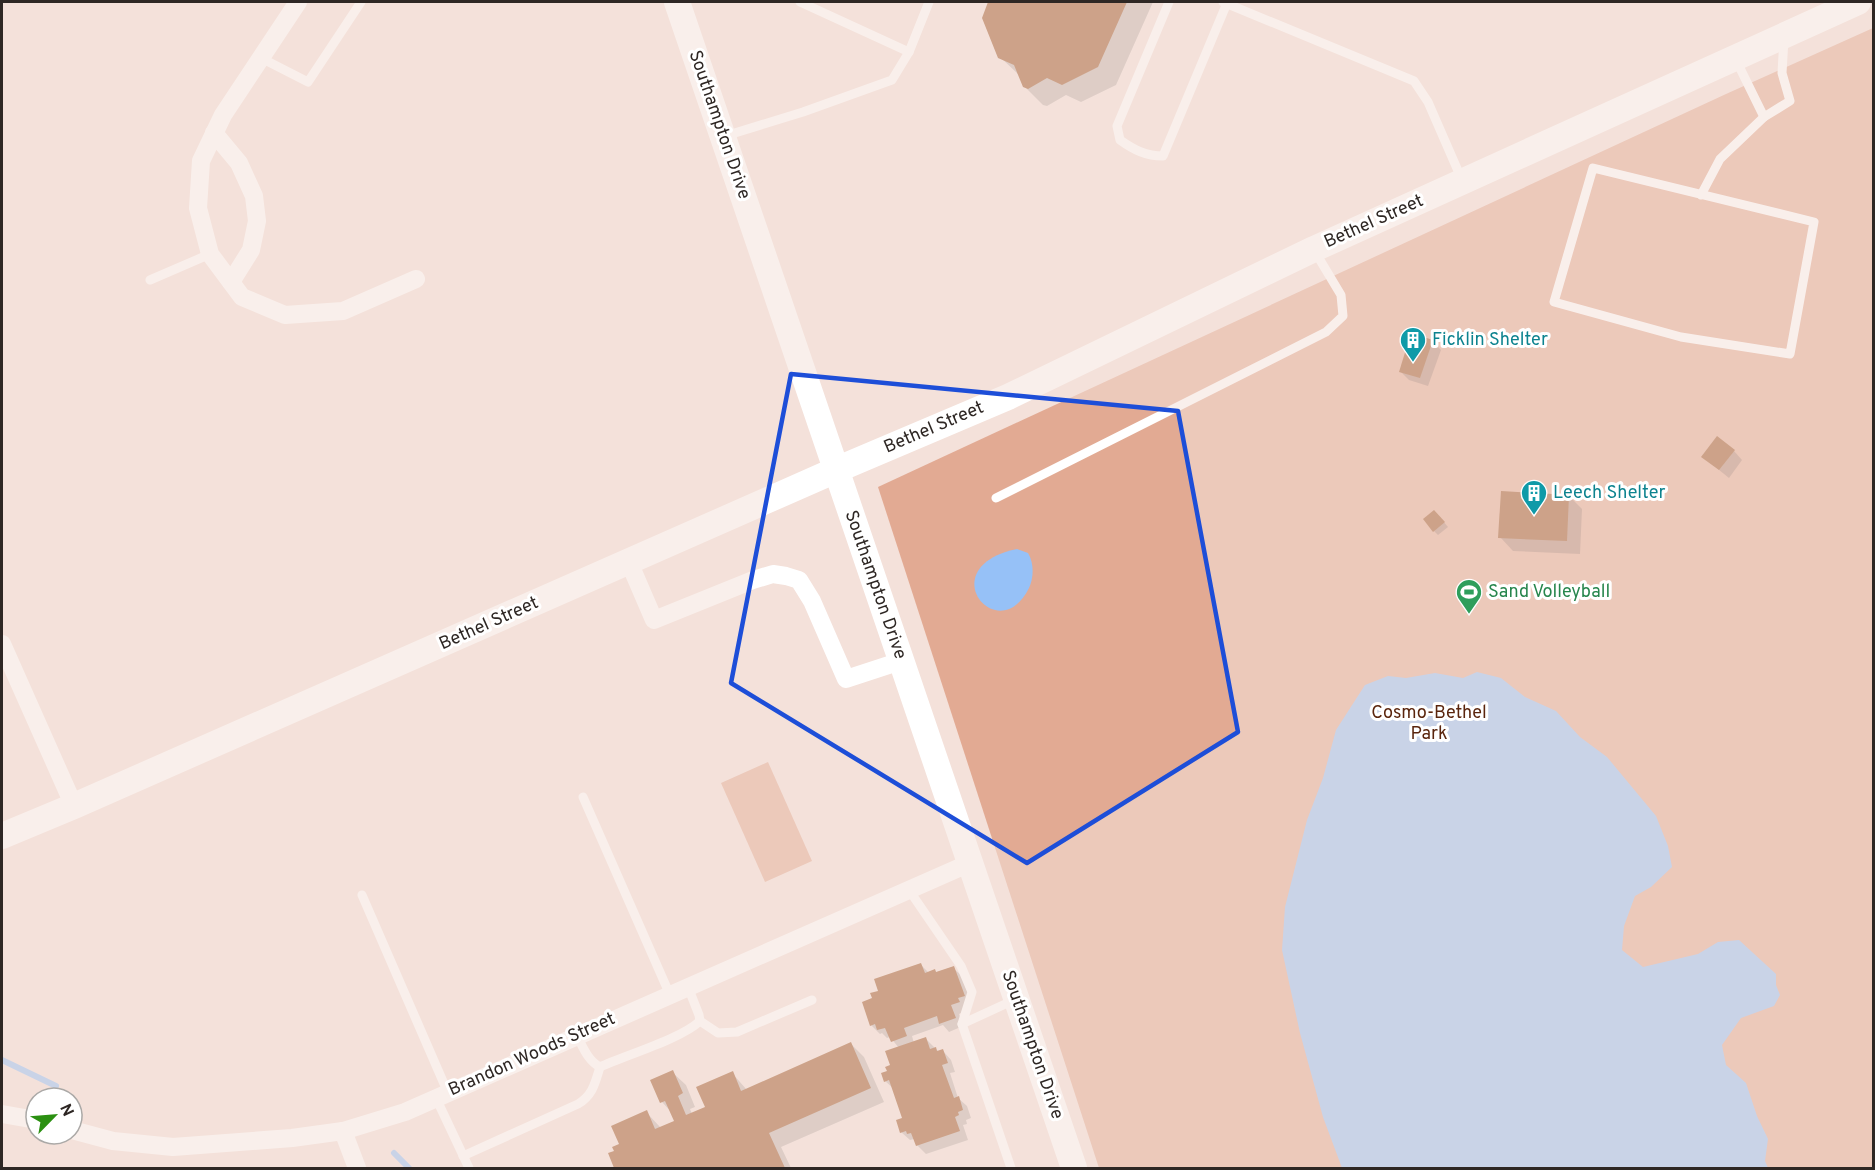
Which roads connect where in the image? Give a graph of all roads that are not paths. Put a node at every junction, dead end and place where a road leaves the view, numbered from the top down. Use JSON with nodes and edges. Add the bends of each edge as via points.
{"nodes":[{"id":1,"x":298,"y":2,"type":"edge"},
{"id":2,"x":361,"y":2,"type":"edge"},
{"id":3,"x":677,"y":2,"type":"edge"},
{"id":4,"x":800,"y":2,"type":"edge"},
{"id":5,"x":927,"y":2,"type":"edge"},
{"id":6,"x":1169,"y":2,"type":"edge"},
{"id":7,"x":1225,"y":2,"type":"edge"},
{"id":8,"x":1858,"y":2,"type":"edge"},
{"id":9,"x":1784,"y":36,"type":"junction"},
{"id":10,"x":909,"y":52,"type":"junction"},
{"id":11,"x":261,"y":58,"type":"junction"},
{"id":12,"x":1735,"y":58,"type":"junction"},
{"id":13,"x":1764,"y":117,"type":"junction"},
{"id":14,"x":214,"y":133,"type":"junction"},
{"id":15,"x":723,"y":137,"type":"junction"},
{"id":16,"x":1463,"y":182,"type":"junction"},
{"id":17,"x":1701,"y":195,"type":"junction"},
{"id":18,"x":1314,"y":249,"type":"junction"},
{"id":19,"x":210,"y":254,"type":"junction"},
{"id":20,"x":416,"y":279,"type":"dead end"},
{"id":21,"x":150,"y":280,"type":"dead end"},
{"id":22,"x":231,"y":282,"type":"junction"},
{"id":23,"x":836,"y":470,"type":"junction"},
{"id":24,"x":996,"y":498,"type":"dead end"},
{"id":25,"x":629,"y":562,"type":"junction"},
{"id":26,"x":2,"y":644,"type":"edge"},
{"id":27,"x":901,"y":661,"type":"junction"},
{"id":28,"x":583,"y":797,"type":"dead end"},
{"id":29,"x":74,"y":806,"type":"junction"},
{"id":30,"x":2,"y":836,"type":"edge"},
{"id":31,"x":970,"y":863,"type":"junction"},
{"id":32,"x":909,"y":890,"type":"junction"},
{"id":33,"x":362,"y":896,"type":"dead end"},
{"id":34,"x":688,"y":987,"type":"junction"},
{"id":35,"x":670,"y":995,"type":"junction"},
{"id":36,"x":1016,"y":999,"type":"junction"},
{"id":37,"x":812,"y":1000,"type":"dead end"},
{"id":38,"x":700,"y":1021,"type":"junction"},
{"id":39,"x":962,"y":1024,"type":"junction"},
{"id":40,"x":577,"y":1036,"type":"junction"},
{"id":41,"x":600,"y":1067,"type":"junction"},
{"id":42,"x":442,"y":1095,"type":"junction"},
{"id":43,"x":2,"y":1114,"type":"edge"},
{"id":44,"x":24,"y":1118,"type":"edge"},
{"id":45,"x":343,"y":1131,"type":"junction"},
{"id":46,"x":84,"y":1133,"type":"edge"},
{"id":47,"x":463,"y":1156,"type":"junction"},
{"id":48,"x":357,"y":1168,"type":"edge"},
{"id":49,"x":470,"y":1168,"type":"edge"},
{"id":50,"x":1011,"y":1168,"type":"edge"},
{"id":51,"x":1074,"y":1168,"type":"edge"}],
"edges":[{"from":1,"to":11,"type":"street"},
{"from":2,"to":11,"type":"lane","via":[[308,82]]},
{"from":3,"to":15,"type":"street","name":"Southampton Drive"},
{"from":4,"to":10,"type":"lane"},
{"from":5,"to":10,"type":"lane"},
{"from":6,"to":7,"type":"lane","via":[[1117,126],[1120,140],[1152,156],[1163,156]]},
{"from":7,"to":16,"type":"lane","via":[[1414,81],[1428,102]]},
{"from":8,"to":9,"type":"street","name":"Bethel Street"},
{"from":9,"to":12,"type":"street","name":"Bethel Street"},
{"from":9,"to":13,"type":"lane","via":[[1782,73],[1790,101]]},
{"from":10,"to":15,"type":"lane","via":[[892,80]]},
{"from":11,"to":14,"type":"street"},
{"from":12,"to":13,"type":"lane"},
{"from":12,"to":16,"type":"street","name":"Bethel Street"},
{"from":13,"to":17,"type":"lane","via":[[1720,159]]},
{"from":14,"to":19,"type":"street","via":[[201,161],[198,208]]},
{"from":14,"to":22,"type":"street","via":[[239,163],[254,196],[257,221],[251,250]]},
{"from":15,"to":23,"type":"street","name":"Southampton Drive"},
{"from":16,"to":18,"type":"street","name":"Bethel Street"},
{"from":17,"to":17,"type":"lane","via":[[1593,168],[1554,302],[1681,337],[1790,354],[1814,222]]},
{"from":18,"to":23,"type":"street","name":"Bethel Street","via":[[1008,397]]},
{"from":18,"to":24,"type":"lane","via":[[1341,295],[1343,316],[1326,332]]},
{"from":19,"to":21,"type":"lane"},
{"from":19,"to":22,"type":"street"},
{"from":20,"to":22,"type":"street","via":[[343,311],[285,315],[242,297]]},
{"from":23,"to":25,"type":"street","name":"Bethel Street"},
{"from":23,"to":27,"type":"street","name":"Southampton Drive"},
{"from":25,"to":27,"type":"street","via":[[654,620],[753,580],[773,574],[786,576],[799,580],[812,600],[846,679]]},
{"from":25,"to":29,"type":"street","name":"Bethel Street"},
{"from":26,"to":29,"type":"street"},
{"from":27,"to":31,"type":"street","name":"Southampton Drive"},
{"from":28,"to":35,"type":"lane"},
{"from":29,"to":30,"type":"street","name":"Bethel Street"},
{"from":31,"to":32,"type":"street","name":"Brandon Woods Street"},
{"from":31,"to":36,"type":"street","name":"Southampton Drive"},
{"from":32,"to":34,"type":"street","name":"Brandon Woods Street"},
{"from":32,"to":39,"type":"lane","via":[[961,966],[972,992]]},
{"from":33,"to":42,"type":"lane"},
{"from":34,"to":35,"type":"street","name":"Brandon Woods Street"},
{"from":34,"to":38,"type":"lane"},
{"from":35,"to":40,"type":"street","name":"Brandon Woods Street"},
{"from":36,"to":39,"type":"lane"},
{"from":36,"to":51,"type":"street","name":"Southampton Drive"},
{"from":37,"to":38,"type":"lane","via":[[737,1032],[718,1033]]},
{"from":38,"to":41,"type":"lane"},
{"from":39,"to":50,"type":"lane"},
{"from":40,"to":41,"type":"lane","via":[[588,1057]]},
{"from":40,"to":42,"type":"street","name":"Brandon Woods Street"},
{"from":41,"to":47,"type":"lane","via":[[594,1089],[578,1104]]},
{"from":42,"to":45,"type":"street","name":"Brandon Woods Street","via":[[405,1112]]},
{"from":42,"to":47,"type":"lane"},
{"from":43,"to":44,"type":"street"},
{"from":45,"to":46,"type":"street","name":"Brandon Woods Street","via":[[174,1147],[113,1141]]},
{"from":45,"to":48,"type":"street"},
{"from":47,"to":49,"type":"lane"}]}
